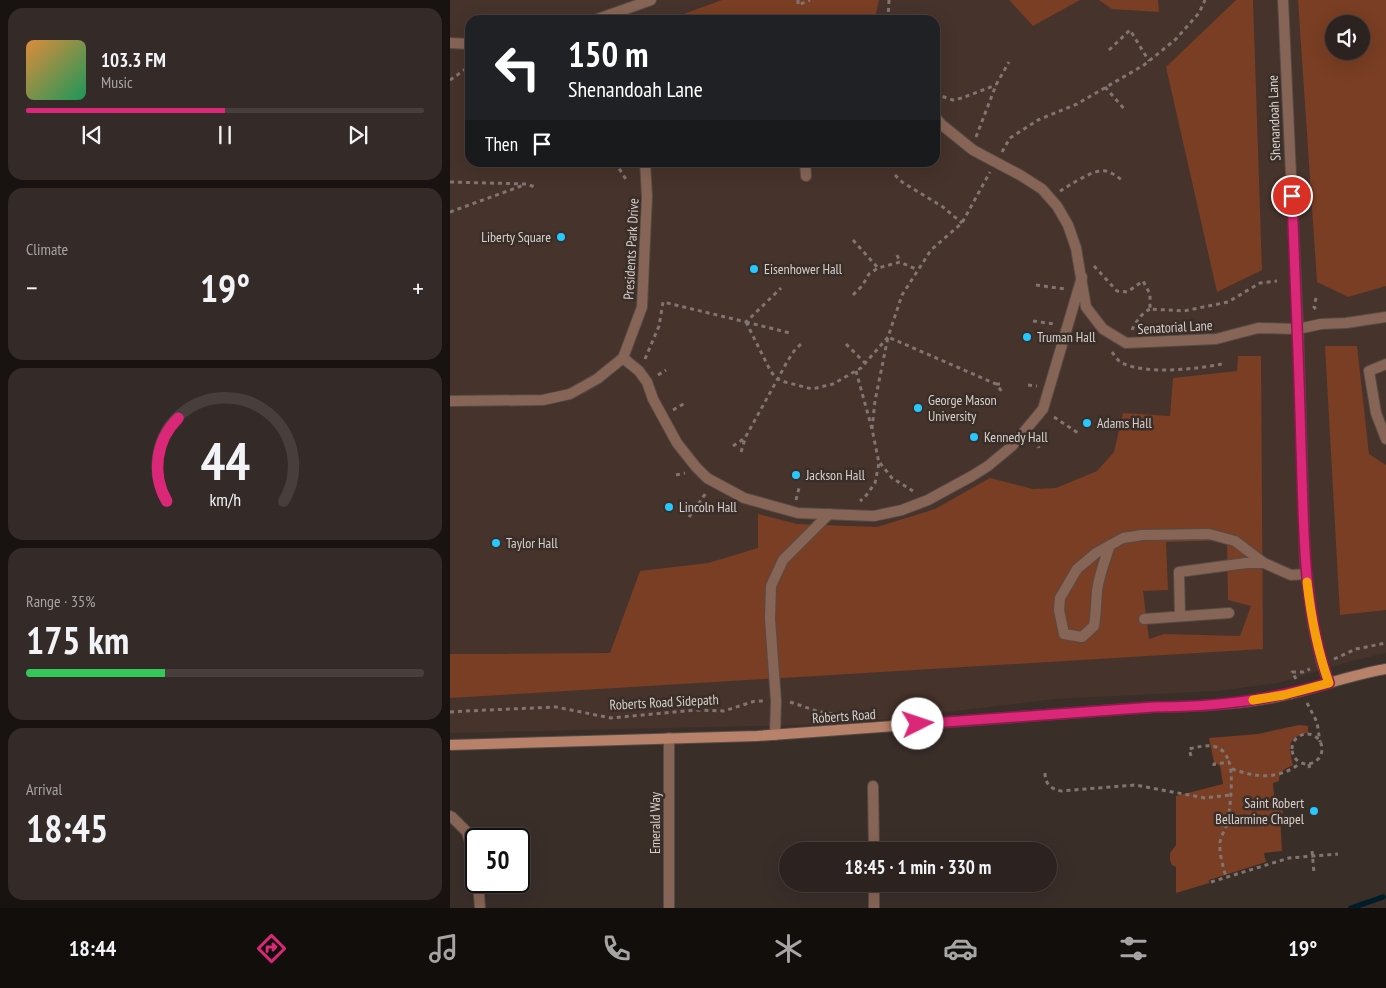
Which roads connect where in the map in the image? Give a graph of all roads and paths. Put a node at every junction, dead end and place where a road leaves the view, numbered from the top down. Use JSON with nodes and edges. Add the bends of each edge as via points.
{"nodes":[{"id":1,"x":651,"y":0,"type":"edge"},
{"id":2,"x":798,"y":0,"type":"edge"},
{"id":3,"x":810,"y":0,"type":"edge"},
{"id":4,"x":889,"y":0,"type":"edge"},
{"id":5,"x":1206,"y":0,"type":"edge"},
{"id":6,"x":1284,"y":0,"type":"edge"},
{"id":7,"x":612,"y":15,"type":"edge"},
{"id":8,"x":888,"y":15,"type":"edge"},
{"id":9,"x":450,"y":43,"type":"edge"},
{"id":10,"x":465,"y":44,"type":"edge"},
{"id":11,"x":1109,"y":50,"type":"dead end"},
{"id":12,"x":1149,"y":61,"type":"junction"},
{"id":13,"x":1009,"y":62,"type":"dead end"},
{"id":14,"x":465,"y":70,"type":"edge"},
{"id":15,"x":450,"y":80,"type":"edge"},
{"id":16,"x":996,"y":85,"type":"junction"},
{"id":17,"x":1105,"y":87,"type":"junction"},
{"id":18,"x":940,"y":96,"type":"edge"},
{"id":19,"x":1126,"y":111,"type":"dead end"},
{"id":20,"x":940,"y":123,"type":"edge"},
{"id":21,"x":972,"y":150,"type":"junction"},
{"id":22,"x":995,"y":162,"type":"junction"},
{"id":23,"x":618,"y":167,"type":"edge"},
{"id":24,"x":645,"y":167,"type":"edge"},
{"id":25,"x":805,"y":167,"type":"edge"},
{"id":26,"x":895,"y":175,"type":"dead end"},
{"id":27,"x":806,"y":176,"type":"dead end"},
{"id":28,"x":627,"y":181,"type":"dead end"},
{"id":29,"x":1123,"y":181,"type":"dead end"},
{"id":30,"x":450,"y":182,"type":"edge"},
{"id":31,"x":526,"y":184,"type":"junction"},
{"id":32,"x":535,"y":187,"type":"dead end"},
{"id":33,"x":1049,"y":197,"type":"junction"},
{"id":34,"x":450,"y":212,"type":"edge"},
{"id":35,"x":962,"y":223,"type":"junction"},
{"id":36,"x":853,"y":240,"type":"dead end"},
{"id":37,"x":897,"y":255,"type":"dead end"},
{"id":38,"x":900,"y":262,"type":"junction"},
{"id":39,"x":878,"y":268,"type":"junction"},
{"id":40,"x":918,"y":270,"type":"junction"},
{"id":41,"x":1082,"y":277,"type":"junction"},
{"id":42,"x":1277,"y":281,"type":"dead end"},
{"id":43,"x":1036,"y":285,"type":"dead end"},
{"id":44,"x":781,"y":288,"type":"dead end"},
{"id":45,"x":1078,"y":290,"type":"junction"},
{"id":46,"x":853,"y":295,"type":"dead end"},
{"id":47,"x":1150,"y":308,"type":"junction"},
{"id":48,"x":1386,"y":317,"type":"edge"},
{"id":49,"x":1033,"y":321,"type":"dead end"},
{"id":50,"x":746,"y":322,"type":"junction"},
{"id":51,"x":1068,"y":326,"type":"junction"},
{"id":52,"x":1298,"y":328,"type":"junction"},
{"id":53,"x":790,"y":332,"type":"dead end"},
{"id":54,"x":1132,"y":332,"type":"dead end"},
{"id":55,"x":888,"y":337,"type":"junction"},
{"id":56,"x":801,"y":344,"type":"dead end"},
{"id":57,"x":846,"y":344,"type":"dead end"},
{"id":58,"x":623,"y":358,"type":"junction"},
{"id":59,"x":865,"y":363,"type":"junction"},
{"id":60,"x":1386,"y":364,"type":"edge"},
{"id":61,"x":639,"y":370,"type":"junction"},
{"id":62,"x":856,"y":371,"type":"junction"},
{"id":63,"x":778,"y":379,"type":"junction"},
{"id":64,"x":996,"y":384,"type":"junction"},
{"id":65,"x":1004,"y":384,"type":"dead end"},
{"id":66,"x":1002,"y":393,"type":"dead end"},
{"id":67,"x":450,"y":401,"type":"edge"},
{"id":68,"x":1043,"y":410,"type":"junction"},
{"id":69,"x":872,"y":429,"type":"junction"},
{"id":70,"x":1078,"y":433,"type":"dead end"},
{"id":71,"x":746,"y":438,"type":"junction"},
{"id":72,"x":1386,"y":439,"type":"edge"},
{"id":73,"x":733,"y":446,"type":"dead end"},
{"id":74,"x":741,"y":452,"type":"dead end"},
{"id":75,"x":879,"y":463,"type":"junction"},
{"id":76,"x":714,"y":482,"type":"junction"},
{"id":77,"x":928,"y":500,"type":"junction"},
{"id":78,"x":830,"y":514,"type":"junction"},
{"id":79,"x":842,"y":515,"type":"junction"},
{"id":80,"x":689,"y":516,"type":"dead end"},
{"id":81,"x":1110,"y":545,"type":"junction"},
{"id":82,"x":1264,"y":562,"type":"junction"},
{"id":83,"x":1306,"y":574,"type":"junction"},
{"id":84,"x":1229,"y":614,"type":"dead end"},
{"id":85,"x":1180,"y":616,"type":"junction"},
{"id":86,"x":1144,"y":619,"type":"dead end"},
{"id":87,"x":1386,"y":643,"type":"edge"},
{"id":88,"x":1322,"y":664,"type":"junction"},
{"id":89,"x":1386,"y":669,"type":"edge"},
{"id":90,"x":1329,"y":683,"type":"junction"},
{"id":91,"x":776,"y":701,"type":"junction"},
{"id":92,"x":450,"y":712,"type":"edge"},
{"id":93,"x":839,"y":716,"type":"dead end"},
{"id":94,"x":1317,"y":722,"type":"dead end"},
{"id":95,"x":776,"y":735,"type":"junction"},
{"id":96,"x":669,"y":738,"type":"junction"},
{"id":97,"x":1320,"y":742,"type":"junction"},
{"id":98,"x":450,"y":745,"type":"edge"},
{"id":99,"x":1191,"y":756,"type":"dead end"},
{"id":100,"x":1229,"y":762,"type":"junction"},
{"id":101,"x":1300,"y":762,"type":"junction"},
{"id":102,"x":1309,"y":764,"type":"junction"},
{"id":103,"x":1214,"y":766,"type":"dead end"},
{"id":104,"x":1232,"y":769,"type":"junction"},
{"id":105,"x":1310,"y":772,"type":"dead end"},
{"id":106,"x":1046,"y":773,"type":"dead end"},
{"id":107,"x":873,"y":786,"type":"dead end"},
{"id":108,"x":1230,"y":796,"type":"junction"},
{"id":109,"x":450,"y":816,"type":"edge"},
{"id":110,"x":465,"y":830,"type":"edge"},
{"id":111,"x":874,"y":842,"type":"edge"},
{"id":112,"x":1312,"y":851,"type":"dead end"},
{"id":113,"x":1338,"y":854,"type":"dead end"},
{"id":114,"x":1312,"y":856,"type":"junction"},
{"id":115,"x":1314,"y":872,"type":"dead end"},
{"id":116,"x":1226,"y":877,"type":"junction"},
{"id":117,"x":1211,"y":882,"type":"dead end"},
{"id":118,"x":874,"y":892,"type":"edge"},
{"id":119,"x":479,"y":893,"type":"edge"},
{"id":120,"x":480,"y":908,"type":"edge"},
{"id":121,"x":669,"y":908,"type":"edge"},
{"id":122,"x":874,"y":908,"type":"edge"}],
"edges":[{"from":1,"to":7,"type":"street"},
{"from":2,"to":3,"type":"path","via":[[798,5]]},
{"from":4,"to":8,"type":"path"},
{"from":5,"to":12,"type":"path","via":[[1176,39]]},
{"from":6,"to":52,"type":"street","name":"Shenandoah Lane"},
{"from":9,"to":10,"type":"street"},
{"from":11,"to":12,"type":"path","via":[[1130,30]]},
{"from":12,"to":17,"type":"path"},
{"from":13,"to":16,"type":"path"},
{"from":14,"to":15,"type":"path"},
{"from":16,"to":18,"type":"path","via":[[953,100]]},
{"from":16,"to":21,"type":"path"},
{"from":17,"to":19,"type":"path"},
{"from":17,"to":22,"type":"path","via":[[1077,104],[1038,120],[1010,138]]},
{"from":20,"to":21,"type":"street","name":"Senatorial Lane"},
{"from":21,"to":22,"type":"street","name":"Senatorial Lane"},
{"from":22,"to":33,"type":"street","name":"Senatorial Lane","via":[[1042,189]]},
{"from":22,"to":35,"type":"path"},
{"from":23,"to":28,"type":"path"},
{"from":24,"to":58,"type":"street","name":"Presidents Park Drive","via":[[642,307]]},
{"from":25,"to":27,"type":"street"},
{"from":26,"to":35,"type":"path"},
{"from":29,"to":33,"type":"path","via":[[1105,170],[1096,171]]},
{"from":30,"to":31,"type":"path"},
{"from":31,"to":32,"type":"path"},
{"from":31,"to":34,"type":"path"},
{"from":33,"to":41,"type":"street","name":"Senatorial Lane","via":[[1068,225]]},
{"from":35,"to":40,"type":"path","via":[[931,250]]},
{"from":36,"to":39,"type":"path"},
{"from":37,"to":38,"type":"path"},
{"from":38,"to":39,"type":"path"},
{"from":38,"to":40,"type":"path"},
{"from":39,"to":46,"type":"path"},
{"from":40,"to":55,"type":"path","via":[[902,296]]},
{"from":41,"to":45,"type":"street"},
{"from":41,"to":47,"type":"path","via":[[1092,265],[1117,290],[1127,292],[1142,281],[1150,294]]},
{"from":41,"to":52,"type":"street","name":"Senatorial Lane","via":[[1086,307],[1103,329],[1126,343],[1216,339],[1258,328]]},
{"from":42,"to":47,"type":"path","via":[[1260,283],[1228,302],[1184,311]]},
{"from":43,"to":45,"type":"path"},
{"from":44,"to":50,"type":"path"},
{"from":45,"to":51,"type":"street"},
{"from":47,"to":54,"type":"path","via":[[1143,312]]},
{"from":48,"to":52,"type":"street","name":"Senatorial Lane"},
{"from":49,"to":51,"type":"path"},
{"from":50,"to":53,"type":"path"},
{"from":50,"to":61,"type":"path","via":[[663,302],[659,326]]},
{"from":50,"to":63,"type":"path","via":[[771,372]]},
{"from":51,"to":68,"type":"street"},
{"from":52,"to":83,"type":"street","name":"Shenandoah Lane"},
{"from":55,"to":59,"type":"path"},
{"from":55,"to":64,"type":"path"},
{"from":55,"to":69,"type":"path"},
{"from":56,"to":63,"type":"path"},
{"from":57,"to":59,"type":"path"},
{"from":58,"to":61,"type":"street"},
{"from":58,"to":67,"type":"street","name":"Presidents Park Drive","via":[[598,379],[570,394],[543,400]]},
{"from":59,"to":62,"type":"path"},
{"from":60,"to":72,"type":"street","via":[[1369,371],[1376,413]]},
{"from":61,"to":76,"type":"street","via":[[677,443],[696,467]]},
{"from":62,"to":63,"type":"path","via":[[833,384],[812,389]]},
{"from":62,"to":69,"type":"path"},
{"from":63,"to":71,"type":"path"},
{"from":64,"to":65,"type":"path"},
{"from":64,"to":66,"type":"path"},
{"from":68,"to":70,"type":"path"},
{"from":68,"to":77,"type":"street","via":[[1012,446],[988,466]]},
{"from":69,"to":75,"type":"path"},
{"from":71,"to":73,"type":"path"},
{"from":71,"to":74,"type":"path"},
{"from":75,"to":77,"type":"path","via":[[892,478]]},
{"from":75,"to":79,"type":"path","via":[[876,483],[865,498]]},
{"from":76,"to":78,"type":"street","via":[[744,498],[798,513]]},
{"from":76,"to":80,"type":"path"},
{"from":77,"to":79,"type":"street","via":[[874,516]]},
{"from":78,"to":79,"type":"street"},
{"from":78,"to":91,"type":"street","via":[[783,560],[770,586]]},
{"from":81,"to":81,"type":"street","via":[[1076,568],[1067,584],[1060,598],[1059,610],[1064,634],[1082,637],[1094,626],[1101,569]]},
{"from":81,"to":82,"type":"street","via":[[1124,538],[1142,536],[1209,534],[1235,541]]},
{"from":82,"to":83,"type":"street","via":[[1291,575]]},
{"from":82,"to":85,"type":"street","via":[[1179,572]]},
{"from":83,"to":88,"type":"street","name":"Shenandoah Lane"},
{"from":84,"to":85,"type":"street"},
{"from":85,"to":86,"type":"street"},
{"from":87,"to":88,"type":"path","via":[[1356,649]]},
{"from":88,"to":90,"type":"street","name":"Shenandoah Lane"},
{"from":89,"to":90,"type":"main road","name":"Roberts Road"},
{"from":90,"to":95,"type":"main road","name":"Roberts Road","via":[[1284,695],[1220,705]]},
{"from":91,"to":92,"type":"path","name":"Roberts Road Sidepath","via":[[755,701],[724,711],[696,710],[611,718],[556,707]]},
{"from":91,"to":93,"type":"path","name":"Roberts Road Sidepath","via":[[788,701]]},
{"from":91,"to":95,"type":"street"},
{"from":94,"to":97,"type":"path"},
{"from":95,"to":96,"type":"main road","name":"Roberts Road"},
{"from":96,"to":98,"type":"main road","name":"Roberts Road"},
{"from":96,"to":121,"type":"street","name":"Emerald Way"},
{"from":97,"to":101,"type":"path","via":[[1308,735],[1294,742],[1292,752]]},
{"from":97,"to":102,"type":"path","via":[[1322,752],[1314,763]]},
{"from":99,"to":100,"type":"path","via":[[1189,749],[1215,746]]},
{"from":100,"to":103,"type":"path"},
{"from":100,"to":104,"type":"path"},
{"from":101,"to":102,"type":"path"},
{"from":101,"to":104,"type":"path","via":[[1288,771],[1262,776]]},
{"from":102,"to":105,"type":"path"},
{"from":104,"to":108,"type":"path"},
{"from":106,"to":108,"type":"path","via":[[1047,783],[1061,791],[1135,785],[1205,798]]},
{"from":107,"to":111,"type":"street"},
{"from":108,"to":116,"type":"path","via":[[1227,824],[1220,842]]},
{"from":109,"to":110,"type":"street"},
{"from":112,"to":114,"type":"path"},
{"from":113,"to":114,"type":"path"},
{"from":114,"to":115,"type":"path"},
{"from":114,"to":116,"type":"path","via":[[1289,858]]},
{"from":116,"to":117,"type":"path"},
{"from":118,"to":122,"type":"street"},
{"from":119,"to":120,"type":"street"}]}
